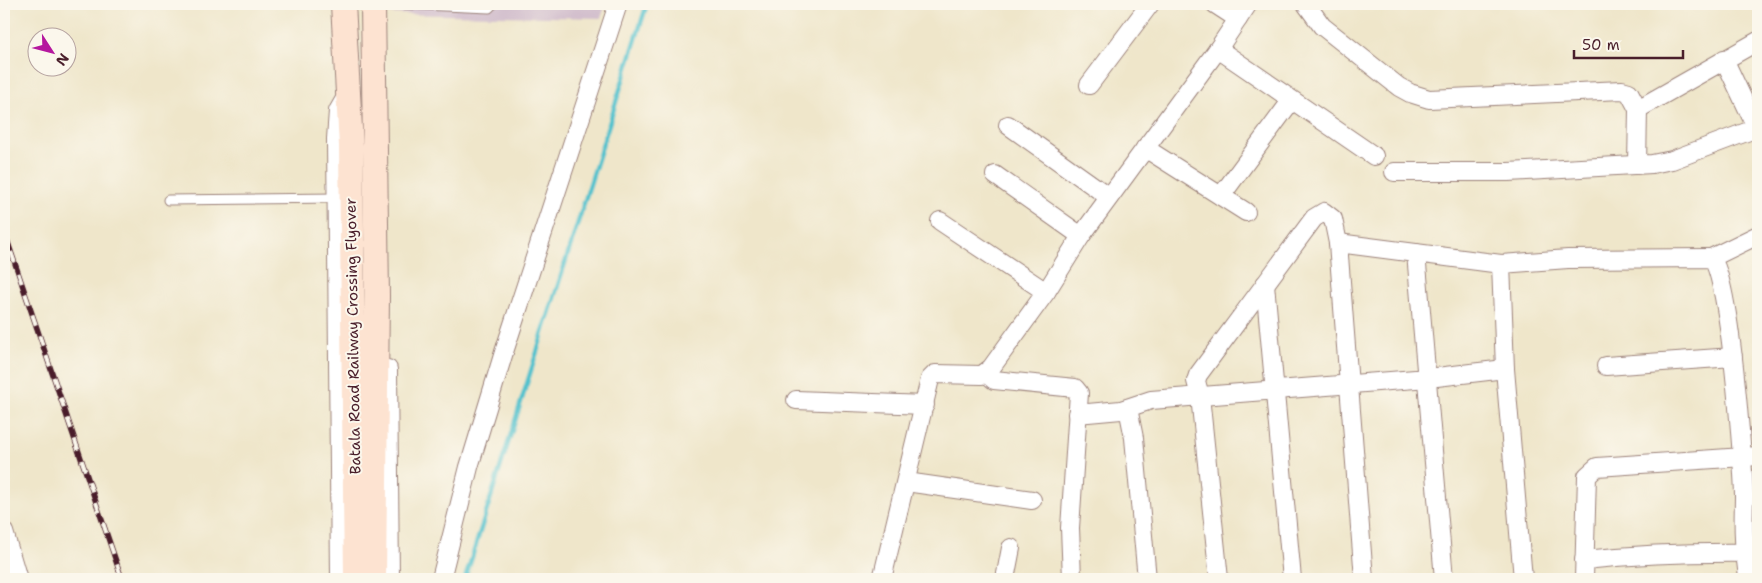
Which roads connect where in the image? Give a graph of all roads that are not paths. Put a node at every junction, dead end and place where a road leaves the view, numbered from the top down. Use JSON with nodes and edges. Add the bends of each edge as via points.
{"nodes":[{"id":1,"x":343,"y":4,"type":"edge"},
{"id":2,"x":373,"y":4,"type":"edge"},
{"id":3,"x":399,"y":4,"type":"edge"},
{"id":4,"x":493,"y":4,"type":"edge"},
{"id":5,"x":618,"y":4,"type":"edge"},
{"id":6,"x":1150,"y":4,"type":"edge"},
{"id":7,"x":1215,"y":4,"type":"edge"},
{"id":8,"x":1248,"y":4,"type":"edge"},
{"id":9,"x":1306,"y":4,"type":"edge"},
{"id":10,"x":1238,"y":19,"type":"junction"},
{"id":11,"x":1758,"y":41,"type":"edge"},
{"id":12,"x":1218,"y":49,"type":"junction"},
{"id":13,"x":1724,"y":59,"type":"junction"},
{"id":14,"x":1089,"y":85,"type":"dead end"},
{"id":15,"x":348,"y":93,"type":"junction"},
{"id":16,"x":374,"y":98,"type":"junction"},
{"id":17,"x":1292,"y":101,"type":"junction"},
{"id":18,"x":1638,"y":109,"type":"junction"},
{"id":19,"x":1008,"y":125,"type":"dead end"},
{"id":20,"x":1758,"y":130,"type":"edge"},
{"id":21,"x":1144,"y":148,"type":"junction"},
{"id":22,"x":1374,"y":156,"type":"dead end"},
{"id":23,"x":1637,"y":165,"type":"junction"},
{"id":24,"x":1394,"y":172,"type":"dead end"},
{"id":25,"x":995,"y":175,"type":"dead end"},
{"id":26,"x":1221,"y":196,"type":"junction"},
{"id":27,"x":1109,"y":197,"type":"junction"},
{"id":28,"x":336,"y":198,"type":"junction"},
{"id":29,"x":168,"y":200,"type":"dead end"},
{"id":30,"x":1246,"y":212,"type":"dead end"},
{"id":31,"x":940,"y":221,"type":"dead end"},
{"id":32,"x":1758,"y":235,"type":"edge"},
{"id":33,"x":1081,"y":236,"type":"junction"},
{"id":34,"x":1338,"y":243,"type":"junction"},
{"id":35,"x":1416,"y":254,"type":"junction"},
{"id":36,"x":1711,"y":258,"type":"junction"},
{"id":37,"x":1501,"y":264,"type":"junction"},
{"id":38,"x":1265,"y":284,"type":"junction"},
{"id":39,"x":1046,"y":292,"type":"junction"},
{"id":40,"x":1733,"y":357,"type":"junction"},
{"id":41,"x":1606,"y":366,"type":"dead end"},
{"id":42,"x":1505,"y":369,"type":"junction"},
{"id":43,"x":986,"y":373,"type":"junction"},
{"id":44,"x":1428,"y":378,"type":"junction"},
{"id":45,"x":1348,"y":383,"type":"junction"},
{"id":46,"x":1275,"y":390,"type":"junction"},
{"id":47,"x":1200,"y":396,"type":"junction"},
{"id":48,"x":796,"y":400,"type":"dead end"},
{"id":49,"x":925,"y":405,"type":"junction"},
{"id":50,"x":1128,"y":408,"type":"junction"},
{"id":51,"x":1077,"y":414,"type":"junction"},
{"id":52,"x":1750,"y":456,"type":"edge"},
{"id":53,"x":906,"y":482,"type":"junction"},
{"id":54,"x":1032,"y":500,"type":"dead end"},
{"id":55,"x":4,"y":532,"type":"edge"},
{"id":56,"x":1011,"y":548,"type":"dead end"},
{"id":57,"x":1752,"y":553,"type":"edge"},
{"id":58,"x":1584,"y":560,"type":"junction"},
{"id":59,"x":18,"y":579,"type":"edge"},
{"id":60,"x":340,"y":579,"type":"edge"},
{"id":61,"x":356,"y":579,"type":"edge"},
{"id":62,"x":374,"y":579,"type":"edge"},
{"id":63,"x":390,"y":579,"type":"edge"},
{"id":64,"x":441,"y":579,"type":"edge"},
{"id":65,"x":882,"y":579,"type":"edge"},
{"id":66,"x":1005,"y":579,"type":"edge"},
{"id":67,"x":1072,"y":579,"type":"edge"},
{"id":68,"x":1147,"y":579,"type":"edge"},
{"id":69,"x":1218,"y":579,"type":"edge"},
{"id":70,"x":1292,"y":579,"type":"edge"},
{"id":71,"x":1364,"y":579,"type":"edge"},
{"id":72,"x":1444,"y":579,"type":"edge"},
{"id":73,"x":1523,"y":579,"type":"edge"},
{"id":74,"x":1584,"y":579,"type":"edge"},
{"id":75,"x":1748,"y":579,"type":"edge"}],
"edges":[{"from":1,"to":15,"type":"main road","name":"Batala Road Railway Crossing Flyover"},
{"from":2,"to":16,"type":"main road","name":"Batala Road Railway Crossing Flyover"},
{"from":3,"to":4,"type":"lane","via":[[489,8]]},
{"from":5,"to":64,"type":"street","via":[[507,343],[469,467]]},
{"from":6,"to":14,"type":"street"},
{"from":7,"to":10,"type":"street"},
{"from":8,"to":10,"type":"street"},
{"from":9,"to":18,"type":"street","via":[[1322,26],[1399,87],[1429,99],[1622,90],[1632,96]]},
{"from":10,"to":12,"type":"street"},
{"from":11,"to":13,"type":"street"},
{"from":12,"to":17,"type":"street"},
{"from":12,"to":21,"type":"street"},
{"from":13,"to":18,"type":"street"},
{"from":13,"to":20,"type":"street"},
{"from":15,"to":28,"type":"street","via":[[338,111]]},
{"from":15,"to":61,"type":"main road","name":"Batala Road Railway Crossing Flyover"},
{"from":16,"to":62,"type":"main road","name":"Batala Road Railway Crossing Flyover","via":[[377,296]]},
{"from":16,"to":63,"type":"street","via":[[381,103],[382,130]]},
{"from":17,"to":22,"type":"street"},
{"from":17,"to":26,"type":"street"},
{"from":18,"to":23,"type":"street"},
{"from":19,"to":27,"type":"street"},
{"from":20,"to":23,"type":"street","via":[[1672,160]]},
{"from":21,"to":26,"type":"street"},
{"from":21,"to":27,"type":"street"},
{"from":23,"to":24,"type":"street","via":[[1508,172]]},
{"from":25,"to":33,"type":"street"},
{"from":26,"to":30,"type":"street"},
{"from":27,"to":33,"type":"street"},
{"from":28,"to":29,"type":"lane"},
{"from":28,"to":60,"type":"street"},
{"from":31,"to":39,"type":"street"},
{"from":32,"to":36,"type":"street"},
{"from":33,"to":39,"type":"street"},
{"from":34,"to":35,"type":"street"},
{"from":34,"to":38,"type":"street","via":[[1333,219],[1328,214],[1319,213]]},
{"from":34,"to":45,"type":"street"},
{"from":35,"to":37,"type":"street"},
{"from":35,"to":44,"type":"street"},
{"from":36,"to":37,"type":"street","via":[[1568,259]]},
{"from":36,"to":40,"type":"street","via":[[1719,277]]},
{"from":37,"to":42,"type":"street"},
{"from":38,"to":46,"type":"street"},
{"from":38,"to":47,"type":"street","via":[[1198,375],[1196,381]]},
{"from":39,"to":43,"type":"street"},
{"from":40,"to":41,"type":"street"},
{"from":40,"to":52,"type":"street"},
{"from":42,"to":44,"type":"street"},
{"from":42,"to":73,"type":"street"},
{"from":43,"to":49,"type":"street","via":[[977,376],[932,375]]},
{"from":43,"to":51,"type":"street","via":[[994,380],[1075,388],[1079,393]]},
{"from":44,"to":45,"type":"street"},
{"from":44,"to":72,"type":"street"},
{"from":45,"to":46,"type":"street"},
{"from":45,"to":71,"type":"street"},
{"from":46,"to":47,"type":"street"},
{"from":46,"to":70,"type":"street"},
{"from":47,"to":50,"type":"street","via":[[1151,400]]},
{"from":47,"to":69,"type":"street"},
{"from":48,"to":49,"type":"street"},
{"from":49,"to":53,"type":"street"},
{"from":50,"to":51,"type":"street"},
{"from":50,"to":68,"type":"street","via":[[1134,438]]},
{"from":51,"to":67,"type":"street","via":[[1070,528]]},
{"from":52,"to":57,"type":"street","via":[[1744,538]]},
{"from":52,"to":58,"type":"street","via":[[1596,467],[1591,470],[1587,476]]},
{"from":53,"to":54,"type":"street"},
{"from":53,"to":65,"type":"street"},
{"from":55,"to":59,"type":"street"},
{"from":56,"to":66,"type":"street"},
{"from":57,"to":58,"type":"street","via":[[1650,553]]},
{"from":57,"to":75,"type":"street"},
{"from":58,"to":74,"type":"street"}]}
